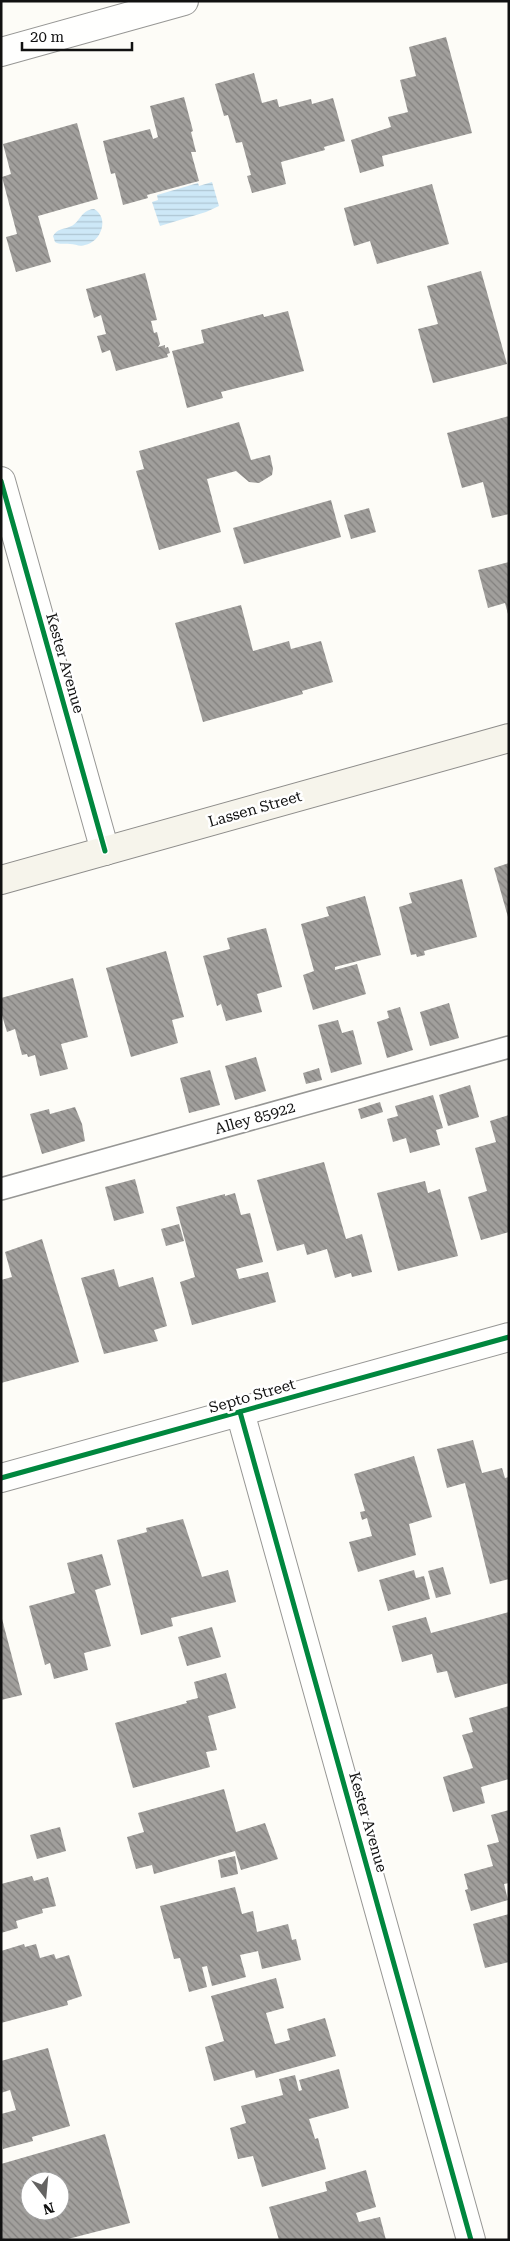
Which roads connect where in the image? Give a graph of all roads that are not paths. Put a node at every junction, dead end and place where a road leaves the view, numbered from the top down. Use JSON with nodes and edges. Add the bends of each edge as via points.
{"nodes":[{"id":1,"x":184,"y":1,"type":"edge"},
{"id":2,"x":1,"y":52,"type":"edge"},
{"id":3,"x":1,"y":481,"type":"edge"},
{"id":4,"x":509,"y":738,"type":"edge"},
{"id":5,"x":105,"y":851,"type":"junction"},
{"id":6,"x":1,"y":880,"type":"edge"},
{"id":7,"x":509,"y":1047,"type":"edge"},
{"id":8,"x":1,"y":1189,"type":"edge"},
{"id":9,"x":509,"y":1337,"type":"edge"},
{"id":10,"x":240,"y":1412,"type":"junction"},
{"id":11,"x":1,"y":1478,"type":"edge"},
{"id":12,"x":471,"y":2240,"type":"edge"}],
"edges":[{"from":1,"to":2,"type":"street"},
{"from":3,"to":5,"type":"street","name":"Kester Avenue"},
{"from":4,"to":5,"type":"main road","name":"Lassen Street"},
{"from":5,"to":6,"type":"main road","name":"Lassen Street"},
{"from":7,"to":8,"type":"lane","name":"Alley 85922"},
{"from":9,"to":10,"type":"street","name":"Septo Street"},
{"from":10,"to":11,"type":"street","name":"Septo Street"},
{"from":10,"to":12,"type":"street","name":"Kester Avenue"}]}
